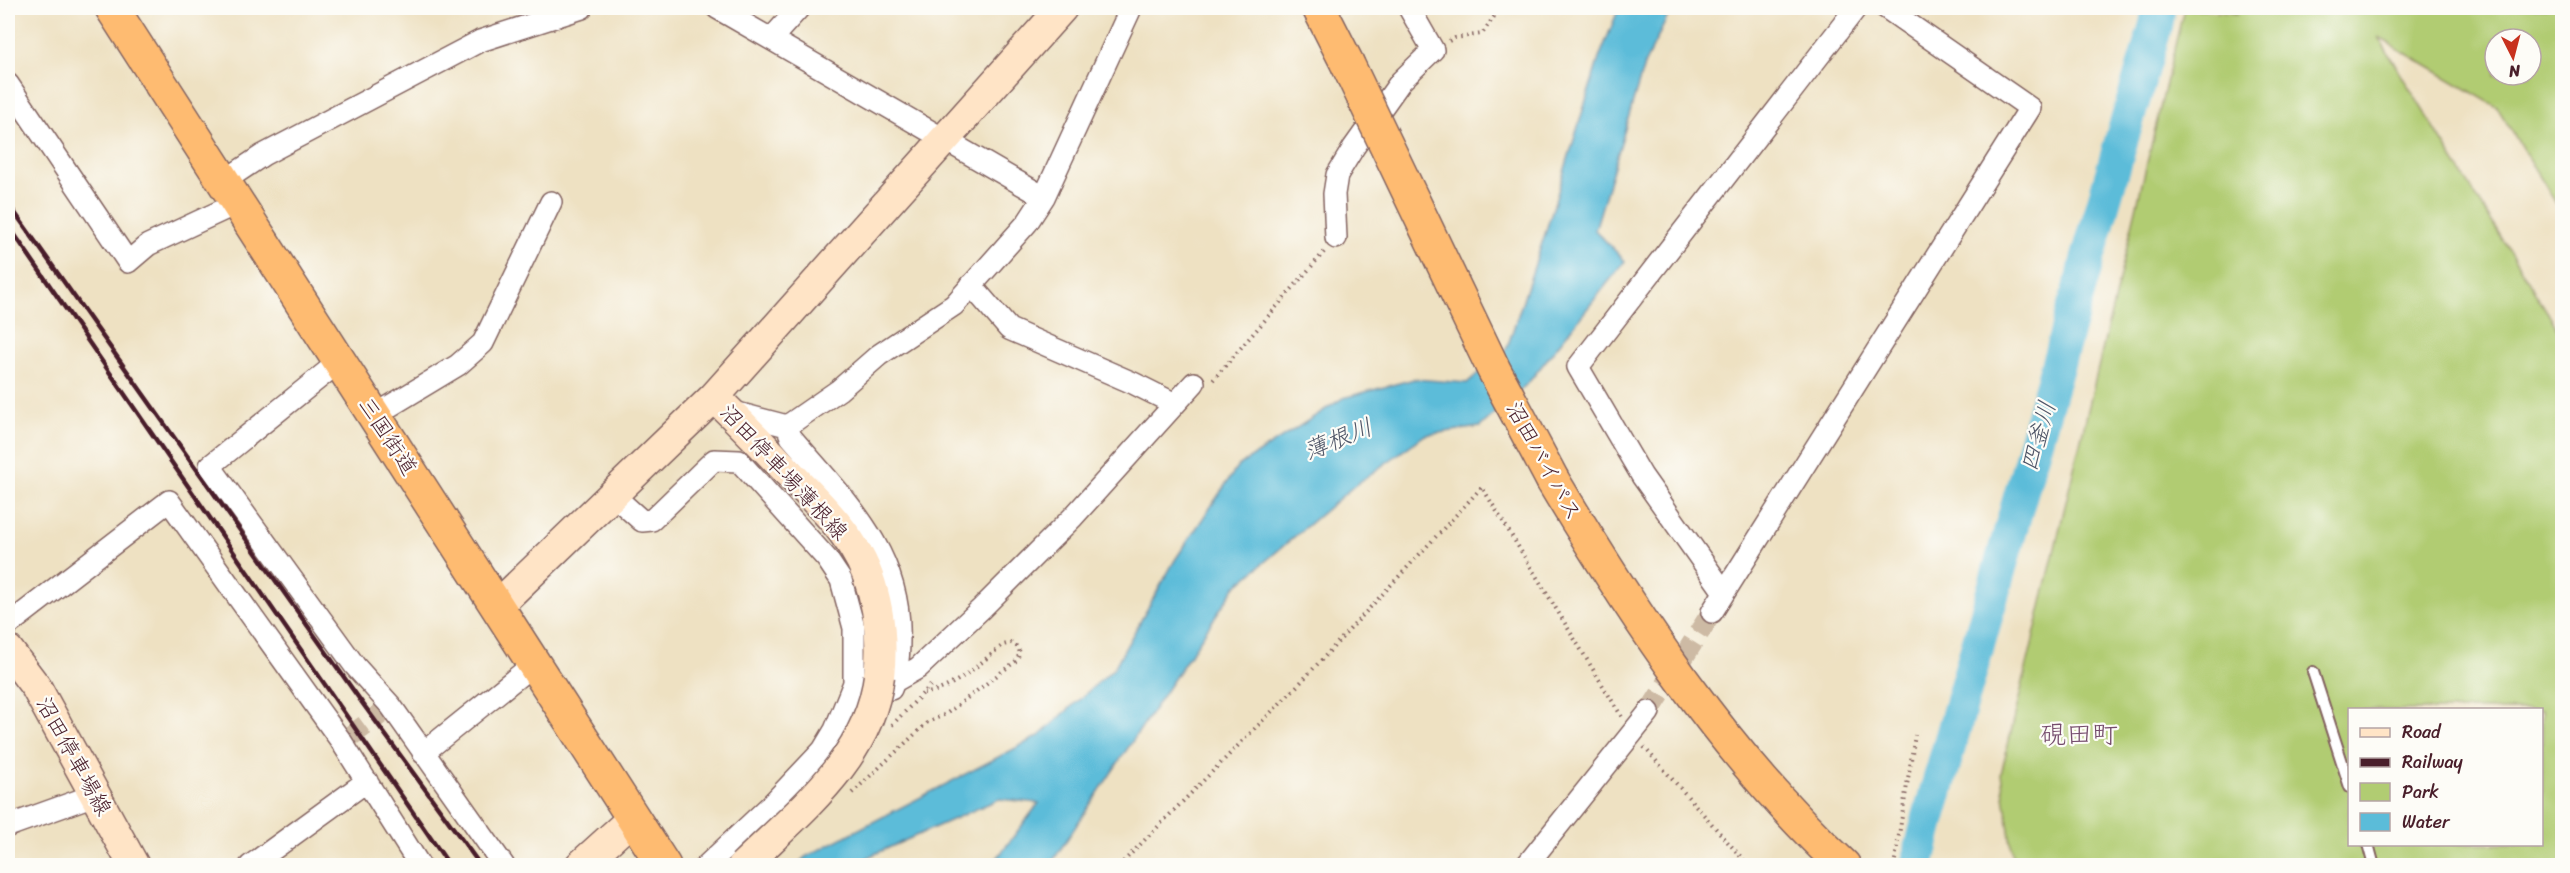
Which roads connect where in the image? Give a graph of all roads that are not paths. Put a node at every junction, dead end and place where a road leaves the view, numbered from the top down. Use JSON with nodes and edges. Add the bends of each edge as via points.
{"nodes":[{"id":1,"x":112,"y":8,"type":"edge"},
{"id":2,"x":582,"y":8,"type":"edge"},
{"id":3,"x":717,"y":8,"type":"edge"},
{"id":4,"x":798,"y":8,"type":"edge"},
{"id":5,"x":1062,"y":8,"type":"edge"},
{"id":6,"x":1131,"y":8,"type":"edge"},
{"id":7,"x":1319,"y":8,"type":"edge"},
{"id":8,"x":1409,"y":8,"type":"edge"},
{"id":9,"x":1856,"y":8,"type":"edge"},
{"id":10,"x":1886,"y":8,"type":"edge"},
{"id":11,"x":771,"y":39,"type":"junction"},
{"id":12,"x":8,"y":84,"type":"edge"},
{"id":13,"x":945,"y":141,"type":"junction"},
{"id":14,"x":231,"y":192,"type":"junction"},
{"id":15,"x":1044,"y":196,"type":"junction"},
{"id":16,"x":551,"y":202,"type":"dead end"},
{"id":17,"x":1336,"y":238,"type":"dead end"},
{"id":18,"x":971,"y":285,"type":"junction"},
{"id":19,"x":340,"y":361,"type":"junction"},
{"id":20,"x":1194,"y":382,"type":"dead end"},
{"id":21,"x":722,"y":404,"type":"junction"},
{"id":22,"x":1174,"y":404,"type":"junction"},
{"id":23,"x":375,"y":415,"type":"junction"},
{"id":24,"x":787,"y":426,"type":"junction"},
{"id":25,"x":612,"y":495,"type":"junction"},
{"id":26,"x":1724,"y":592,"type":"junction"},
{"id":27,"x":498,"y":605,"type":"junction"},
{"id":28,"x":1712,"y":612,"type":"tunnel mouth"},
{"id":29,"x":8,"y":625,"type":"edge"},
{"id":30,"x":8,"y":650,"type":"edge"},
{"id":31,"x":535,"y":663,"type":"junction"},
{"id":32,"x":2313,"y":672,"type":"dead end"},
{"id":33,"x":887,"y":678,"type":"junction"},
{"id":34,"x":1649,"y":712,"type":"tunnel mouth"},
{"id":35,"x":835,"y":730,"type":"junction"},
{"id":36,"x":423,"y":753,"type":"junction"},
{"id":37,"x":367,"y":781,"type":"junction"},
{"id":38,"x":2348,"y":784,"type":"edge"},
{"id":39,"x":97,"y":794,"type":"junction"},
{"id":40,"x":632,"y":819,"type":"junction"},
{"id":41,"x":8,"y":826,"type":"edge"},
{"id":42,"x":2369,"y":846,"type":"edge"},
{"id":43,"x":134,"y":866,"type":"edge"},
{"id":44,"x":250,"y":866,"type":"edge"},
{"id":45,"x":420,"y":866,"type":"edge"},
{"id":46,"x":504,"y":866,"type":"edge"},
{"id":47,"x":580,"y":866,"type":"edge"},
{"id":48,"x":664,"y":866,"type":"edge"},
{"id":49,"x":706,"y":866,"type":"edge"},
{"id":50,"x":743,"y":866,"type":"edge"},
{"id":51,"x":1526,"y":866,"type":"edge"},
{"id":52,"x":1844,"y":866,"type":"edge"},
{"id":53,"x":2374,"y":866,"type":"edge"}],
"edges":[{"from":1,"to":14,"type":"highway","name":"三国街道"},
{"from":2,"to":14,"type":"street","via":[[480,41],[263,155]]},
{"from":3,"to":11,"type":"street"},
{"from":4,"to":11,"type":"street"},
{"from":5,"to":13,"type":"main road"},
{"from":6,"to":15,"type":"street"},
{"from":7,"to":52,"type":"highway","name":"沼田バイパス","bridge":true,"via":[[1494,369],[1553,481],[1634,611],[1691,690],[1742,755],[1816,840]]},
{"from":8,"to":17,"type":"street","via":[[1433,51],[1401,81],[1337,175]]},
{"from":9,"to":26,"type":"street","via":[[1578,367],[1642,476]]},
{"from":10,"to":26,"type":"street","via":[[2030,108]]},
{"from":11,"to":13,"type":"street"},
{"from":12,"to":14,"type":"street","via":[[128,262],[148,244]]},
{"from":13,"to":15,"type":"street"},
{"from":13,"to":21,"type":"main road","via":[[828,268]]},
{"from":14,"to":19,"type":"highway","name":"三国街道"},
{"from":15,"to":18,"type":"street","via":[[1027,223]]},
{"from":16,"to":23,"type":"street","via":[[483,343],[459,364]]},
{"from":18,"to":22,"type":"street","via":[[1009,330]]},
{"from":18,"to":24,"type":"street","via":[[954,305],[879,355],[839,390]]},
{"from":19,"to":23,"type":"highway","name":"三国街道"},
{"from":19,"to":36,"type":"street","via":[[210,466],[354,666]]},
{"from":20,"to":22,"type":"street"},
{"from":21,"to":24,"type":"street"},
{"from":21,"to":25,"type":"main road","name":"沼田停車場薄根線"},
{"from":21,"to":33,"type":"main road","name":"沼田停車場薄根線","via":[[855,548],[876,605]]},
{"from":22,"to":33,"type":"street","via":[[1072,518],[981,609],[918,668]]},
{"from":23,"to":27,"type":"highway","name":"三国街道"},
{"from":24,"to":33,"type":"street","via":[[791,437],[863,522],[880,550],[900,626]]},
{"from":25,"to":27,"type":"main road","name":"沼田停車場薄根線"},
{"from":25,"to":35,"type":"street","via":[[642,521],[652,520],[714,460],[739,461],[827,559],[841,580],[854,628],[856,656],[854,683]]},
{"from":26,"to":28,"type":"street"},
{"from":27,"to":31,"type":"highway","name":"三国街道"},
{"from":29,"to":37,"type":"street","via":[[169,501],[344,739]]},
{"from":30,"to":39,"type":"main road","name":"沼田停車場線","via":[[36,687]]},
{"from":31,"to":36,"type":"street"},
{"from":31,"to":40,"type":"highway","name":"三国街道"},
{"from":32,"to":38,"type":"lane"},
{"from":33,"to":35,"type":"street","via":[[890,691]]},
{"from":33,"to":50,"type":"main road","name":"沼田停車場薄根線","bridge":true,"via":[[846,761]]},
{"from":34,"to":51,"type":"street"},
{"from":35,"to":49,"type":"street","via":[[823,750],[778,798]]},
{"from":36,"to":46,"type":"street"},
{"from":37,"to":44,"type":"street"},
{"from":37,"to":45,"type":"street"},
{"from":39,"to":41,"type":"street"},
{"from":39,"to":43,"type":"main road","name":"沼田停車場線"},
{"from":40,"to":47,"type":"main road"},
{"from":40,"to":48,"type":"highway","name":"三国街道"},
{"from":42,"to":53,"type":"lane"}]}
